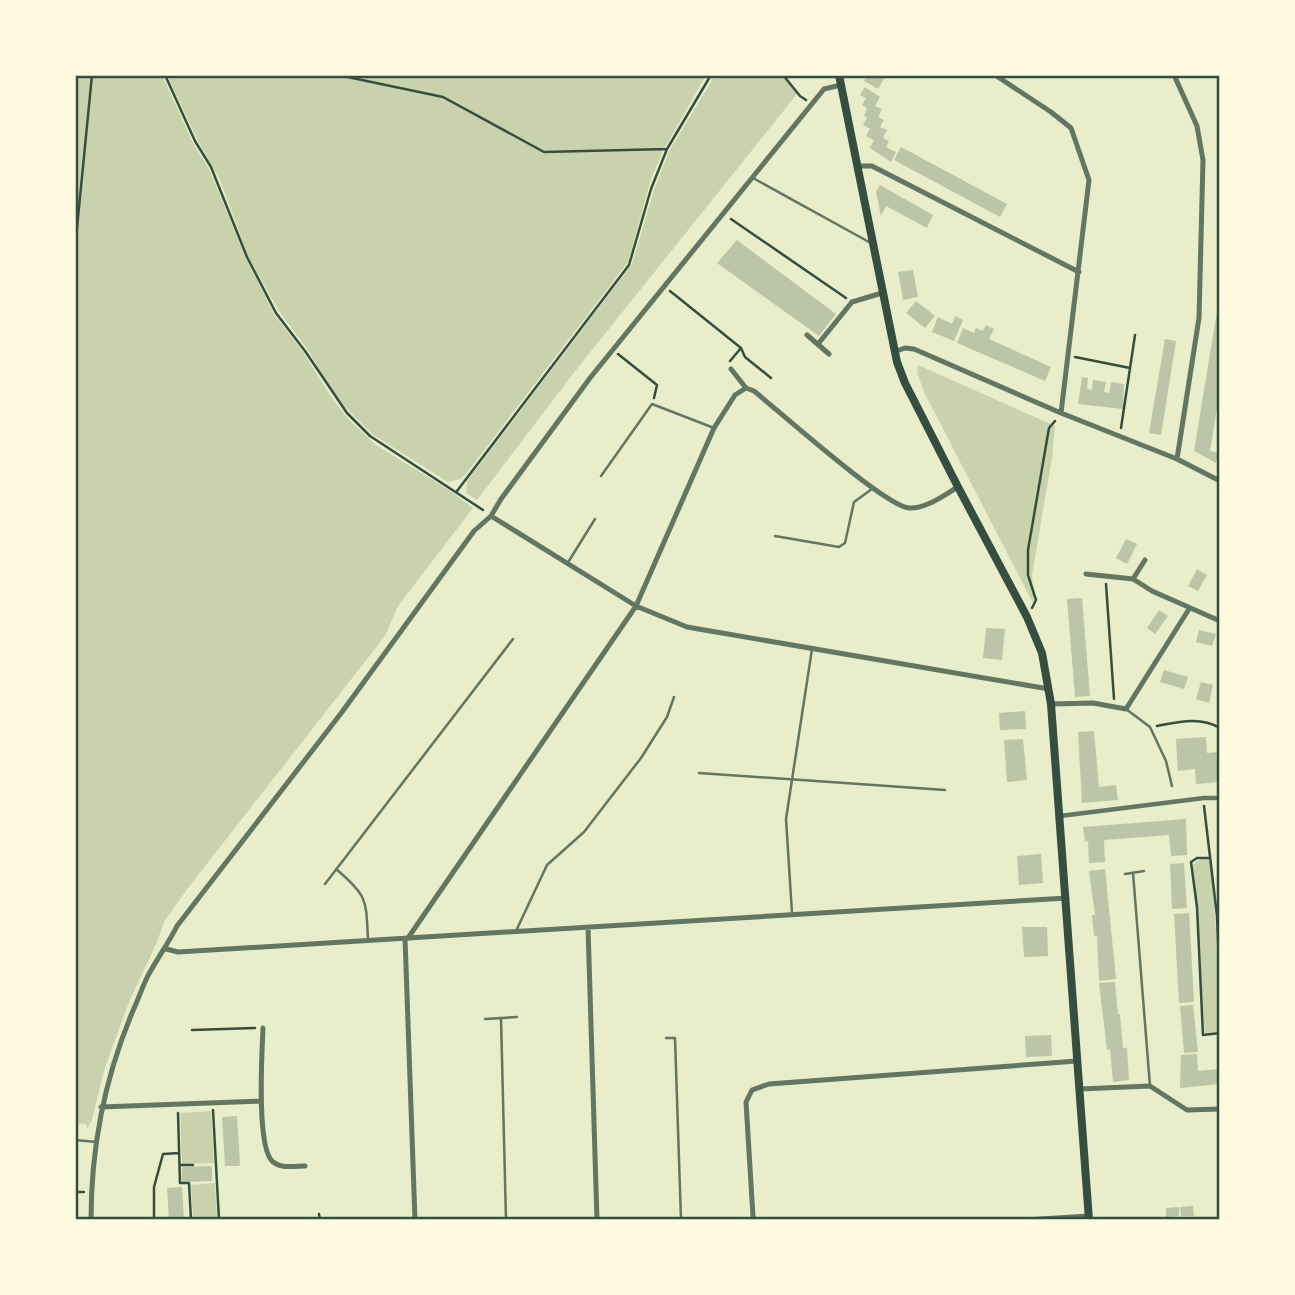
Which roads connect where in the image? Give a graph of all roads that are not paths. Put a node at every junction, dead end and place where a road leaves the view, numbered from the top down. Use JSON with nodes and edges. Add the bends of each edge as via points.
{"nodes":[{"id":1,"x":839,"y":75,"type":"edge"},
{"id":2,"x":995,"y":75,"type":"edge"},
{"id":3,"x":1174,"y":75,"type":"edge"},
{"id":4,"x":841,"y":85,"type":"junction"},
{"id":5,"x":858,"y":166,"type":"junction"},
{"id":6,"x":753,"y":178,"type":"junction"},
{"id":7,"x":872,"y":243,"type":"junction"},
{"id":8,"x":1079,"y":272,"type":"junction"},
{"id":9,"x":882,"y":293,"type":"junction"},
{"id":10,"x":807,"y":335,"type":"dead end"},
{"id":11,"x":818,"y":344,"type":"junction"},
{"id":12,"x":894,"y":352,"type":"junction"},
{"id":13,"x":830,"y":354,"type":"dead end"},
{"id":14,"x":729,"y":367,"type":"road end"},
{"id":15,"x":746,"y":388,"type":"junction"},
{"id":16,"x":1061,"y":413,"type":"junction"},
{"id":17,"x":714,"y":428,"type":"junction"},
{"id":18,"x":1177,"y":458,"type":"junction"},
{"id":19,"x":601,"y":476,"type":"dead end"},
{"id":20,"x":1220,"y":481,"type":"edge"},
{"id":21,"x":958,"y":487,"type":"junction"},
{"id":22,"x":872,"y":489,"type":"junction"},
{"id":23,"x":491,"y":516,"type":"junction"},
{"id":24,"x":595,"y":519,"type":"dead end"},
{"id":25,"x":775,"y":536,"type":"dead end"},
{"id":26,"x":1145,"y":560,"type":"dead end"},
{"id":27,"x":567,"y":564,"type":"junction"},
{"id":28,"x":1086,"y":574,"type":"dead end"},
{"id":29,"x":1133,"y":579,"type":"junction"},
{"id":30,"x":636,"y":607,"type":"junction"},
{"id":31,"x":1189,"y":609,"type":"junction"},
{"id":32,"x":1220,"y":621,"type":"edge"},
{"id":33,"x":513,"y":639,"type":"dead end"},
{"id":34,"x":813,"y":649,"type":"junction"},
{"id":35,"x":1049,"y":689,"type":"junction"},
{"id":36,"x":674,"y":697,"type":"dead end"},
{"id":37,"x":1051,"y":704,"type":"junction"},
{"id":38,"x":1126,"y":709,"type":"junction"},
{"id":39,"x":699,"y":774,"type":"dead end"},
{"id":40,"x":792,"y":780,"type":"junction"},
{"id":41,"x":1172,"y":786,"type":"dead end"},
{"id":42,"x":945,"y":790,"type":"dead end"},
{"id":43,"x":1220,"y":798,"type":"edge"},
{"id":44,"x":1059,"y":816,"type":"junction"},
{"id":45,"x":336,"y":869,"type":"junction"},
{"id":46,"x":1144,"y":871,"type":"dead end"},
{"id":47,"x":1133,"y":873,"type":"junction"},
{"id":48,"x":1125,"y":874,"type":"dead end"},
{"id":49,"x":325,"y":884,"type":"dead end"},
{"id":50,"x":1067,"y":898,"type":"junction"},
{"id":51,"x":792,"y":915,"type":"junction"},
{"id":52,"x":588,"y":927,"type":"junction"},
{"id":53,"x":516,"y":931,"type":"junction"},
{"id":54,"x":407,"y":938,"type":"junction"},
{"id":55,"x":368,"y":940,"type":"junction"},
{"id":56,"x":166,"y":949,"type":"junction"},
{"id":57,"x":517,"y":1017,"type":"dead end"},
{"id":58,"x":501,"y":1018,"type":"junction"},
{"id":59,"x":485,"y":1019,"type":"dead end"},
{"id":60,"x":263,"y":1028,"type":"road end"},
{"id":61,"x":666,"y":1038,"type":"dead end"},
{"id":62,"x":1077,"y":1061,"type":"junction"},
{"id":63,"x":1150,"y":1086,"type":"junction"},
{"id":64,"x":1080,"y":1089,"type":"junction"},
{"id":65,"x":261,"y":1101,"type":"junction"},
{"id":66,"x":101,"y":1107,"type":"junction"},
{"id":67,"x":1220,"y":1109,"type":"edge"},
{"id":68,"x":75,"y":1140,"type":"edge"},
{"id":69,"x":97,"y":1142,"type":"junction"},
{"id":70,"x":305,"y":1166,"type":"dead end"},
{"id":71,"x":1088,"y":1218,"type":"edge"},
{"id":72,"x":91,"y":1220,"type":"edge"},
{"id":73,"x":415,"y":1220,"type":"edge"},
{"id":74,"x":506,"y":1220,"type":"edge"},
{"id":75,"x":597,"y":1220,"type":"edge"},
{"id":76,"x":681,"y":1220,"type":"edge"},
{"id":77,"x":755,"y":1220,"type":"edge"},
{"id":78,"x":1025,"y":1220,"type":"edge"}],
"edges":[{"from":1,"to":4,"type":"main road"},
{"from":2,"to":8,"type":"street","via":[[1071,128],[1089,180]]},
{"from":3,"to":18,"type":"street","via":[[1196,126],[1203,160],[1199,318]]},
{"from":4,"to":5,"type":"main road"},
{"from":4,"to":6,"type":"street","via":[[824,89]]},
{"from":5,"to":7,"type":"main road"},
{"from":5,"to":8,"type":"street","via":[[872,166]]},
{"from":6,"to":7,"type":"lane"},
{"from":6,"to":23,"type":"street","via":[[613,350]]},
{"from":7,"to":9,"type":"main road"},
{"from":8,"to":16,"type":"street"},
{"from":9,"to":11,"type":"street","via":[[852,302]]},
{"from":9,"to":12,"type":"main road"},
{"from":10,"to":11,"type":"street"},
{"from":11,"to":13,"type":"street"},
{"from":12,"to":16,"type":"street","via":[[915,349]]},
{"from":12,"to":21,"type":"main road"},
{"from":14,"to":15,"type":"street"},
{"from":15,"to":17,"type":"street","via":[[734,395]]},
{"from":15,"to":22,"type":"street"},
{"from":16,"to":18,"type":"street"},
{"from":17,"to":19,"type":"lane","via":[[652,404]]},
{"from":17,"to":30,"type":"street"},
{"from":18,"to":20,"type":"street"},
{"from":21,"to":22,"type":"street","via":[[919,508],[896,505]]},
{"from":21,"to":35,"type":"main road","via":[[1027,617],[1042,653]]},
{"from":22,"to":25,"type":"lane","via":[[853,502],[845,543],[839,547]]},
{"from":23,"to":27,"type":"street"},
{"from":23,"to":56,"type":"street","via":[[474,531],[177,926]]},
{"from":24,"to":27,"type":"lane"},
{"from":26,"to":29,"type":"street"},
{"from":27,"to":30,"type":"street"},
{"from":28,"to":29,"type":"street"},
{"from":29,"to":31,"type":"street"},
{"from":30,"to":34,"type":"street","via":[[687,627]]},
{"from":30,"to":54,"type":"street"},
{"from":31,"to":32,"type":"street"},
{"from":31,"to":38,"type":"street"},
{"from":33,"to":45,"type":"lane"},
{"from":34,"to":35,"type":"street"},
{"from":34,"to":40,"type":"lane"},
{"from":35,"to":37,"type":"main road"},
{"from":36,"to":53,"type":"lane","via":[[641,758],[584,832],[547,865]]},
{"from":37,"to":38,"type":"street","via":[[1093,703]]},
{"from":37,"to":44,"type":"main road"},
{"from":38,"to":41,"type":"lane","via":[[1150,727]]},
{"from":39,"to":40,"type":"lane"},
{"from":40,"to":42,"type":"lane"},
{"from":40,"to":51,"type":"lane","via":[[786,819]]},
{"from":43,"to":44,"type":"street"},
{"from":44,"to":50,"type":"main road"},
{"from":45,"to":49,"type":"lane"},
{"from":45,"to":55,"type":"lane","via":[[365,898]]},
{"from":46,"to":47,"type":"lane"},
{"from":47,"to":48,"type":"lane"},
{"from":47,"to":63,"type":"lane"},
{"from":50,"to":51,"type":"street"},
{"from":50,"to":62,"type":"main road"},
{"from":51,"to":52,"type":"street"},
{"from":52,"to":53,"type":"street"},
{"from":52,"to":75,"type":"street"},
{"from":53,"to":54,"type":"street"},
{"from":54,"to":55,"type":"street"},
{"from":54,"to":73,"type":"street"},
{"from":55,"to":56,"type":"street","via":[[178,952]]},
{"from":56,"to":66,"type":"street","via":[[150,972],[117,1049]]},
{"from":57,"to":58,"type":"lane"},
{"from":58,"to":59,"type":"lane"},
{"from":58,"to":74,"type":"lane"},
{"from":60,"to":65,"type":"street"},
{"from":61,"to":76,"type":"lane","via":[[675,1038]]},
{"from":62,"to":64,"type":"main road"},
{"from":62,"to":77,"type":"street","via":[[769,1084],[752,1090],[747,1102]]},
{"from":63,"to":64,"type":"street"},
{"from":63,"to":67,"type":"street","via":[[1187,1110]]},
{"from":64,"to":71,"type":"main road"},
{"from":65,"to":66,"type":"street"},
{"from":65,"to":70,"type":"street","via":[[267,1154],[285,1167]]},
{"from":66,"to":69,"type":"street"},
{"from":68,"to":69,"type":"lane"},
{"from":69,"to":72,"type":"street"},
{"from":71,"to":78,"type":"street"}]}
